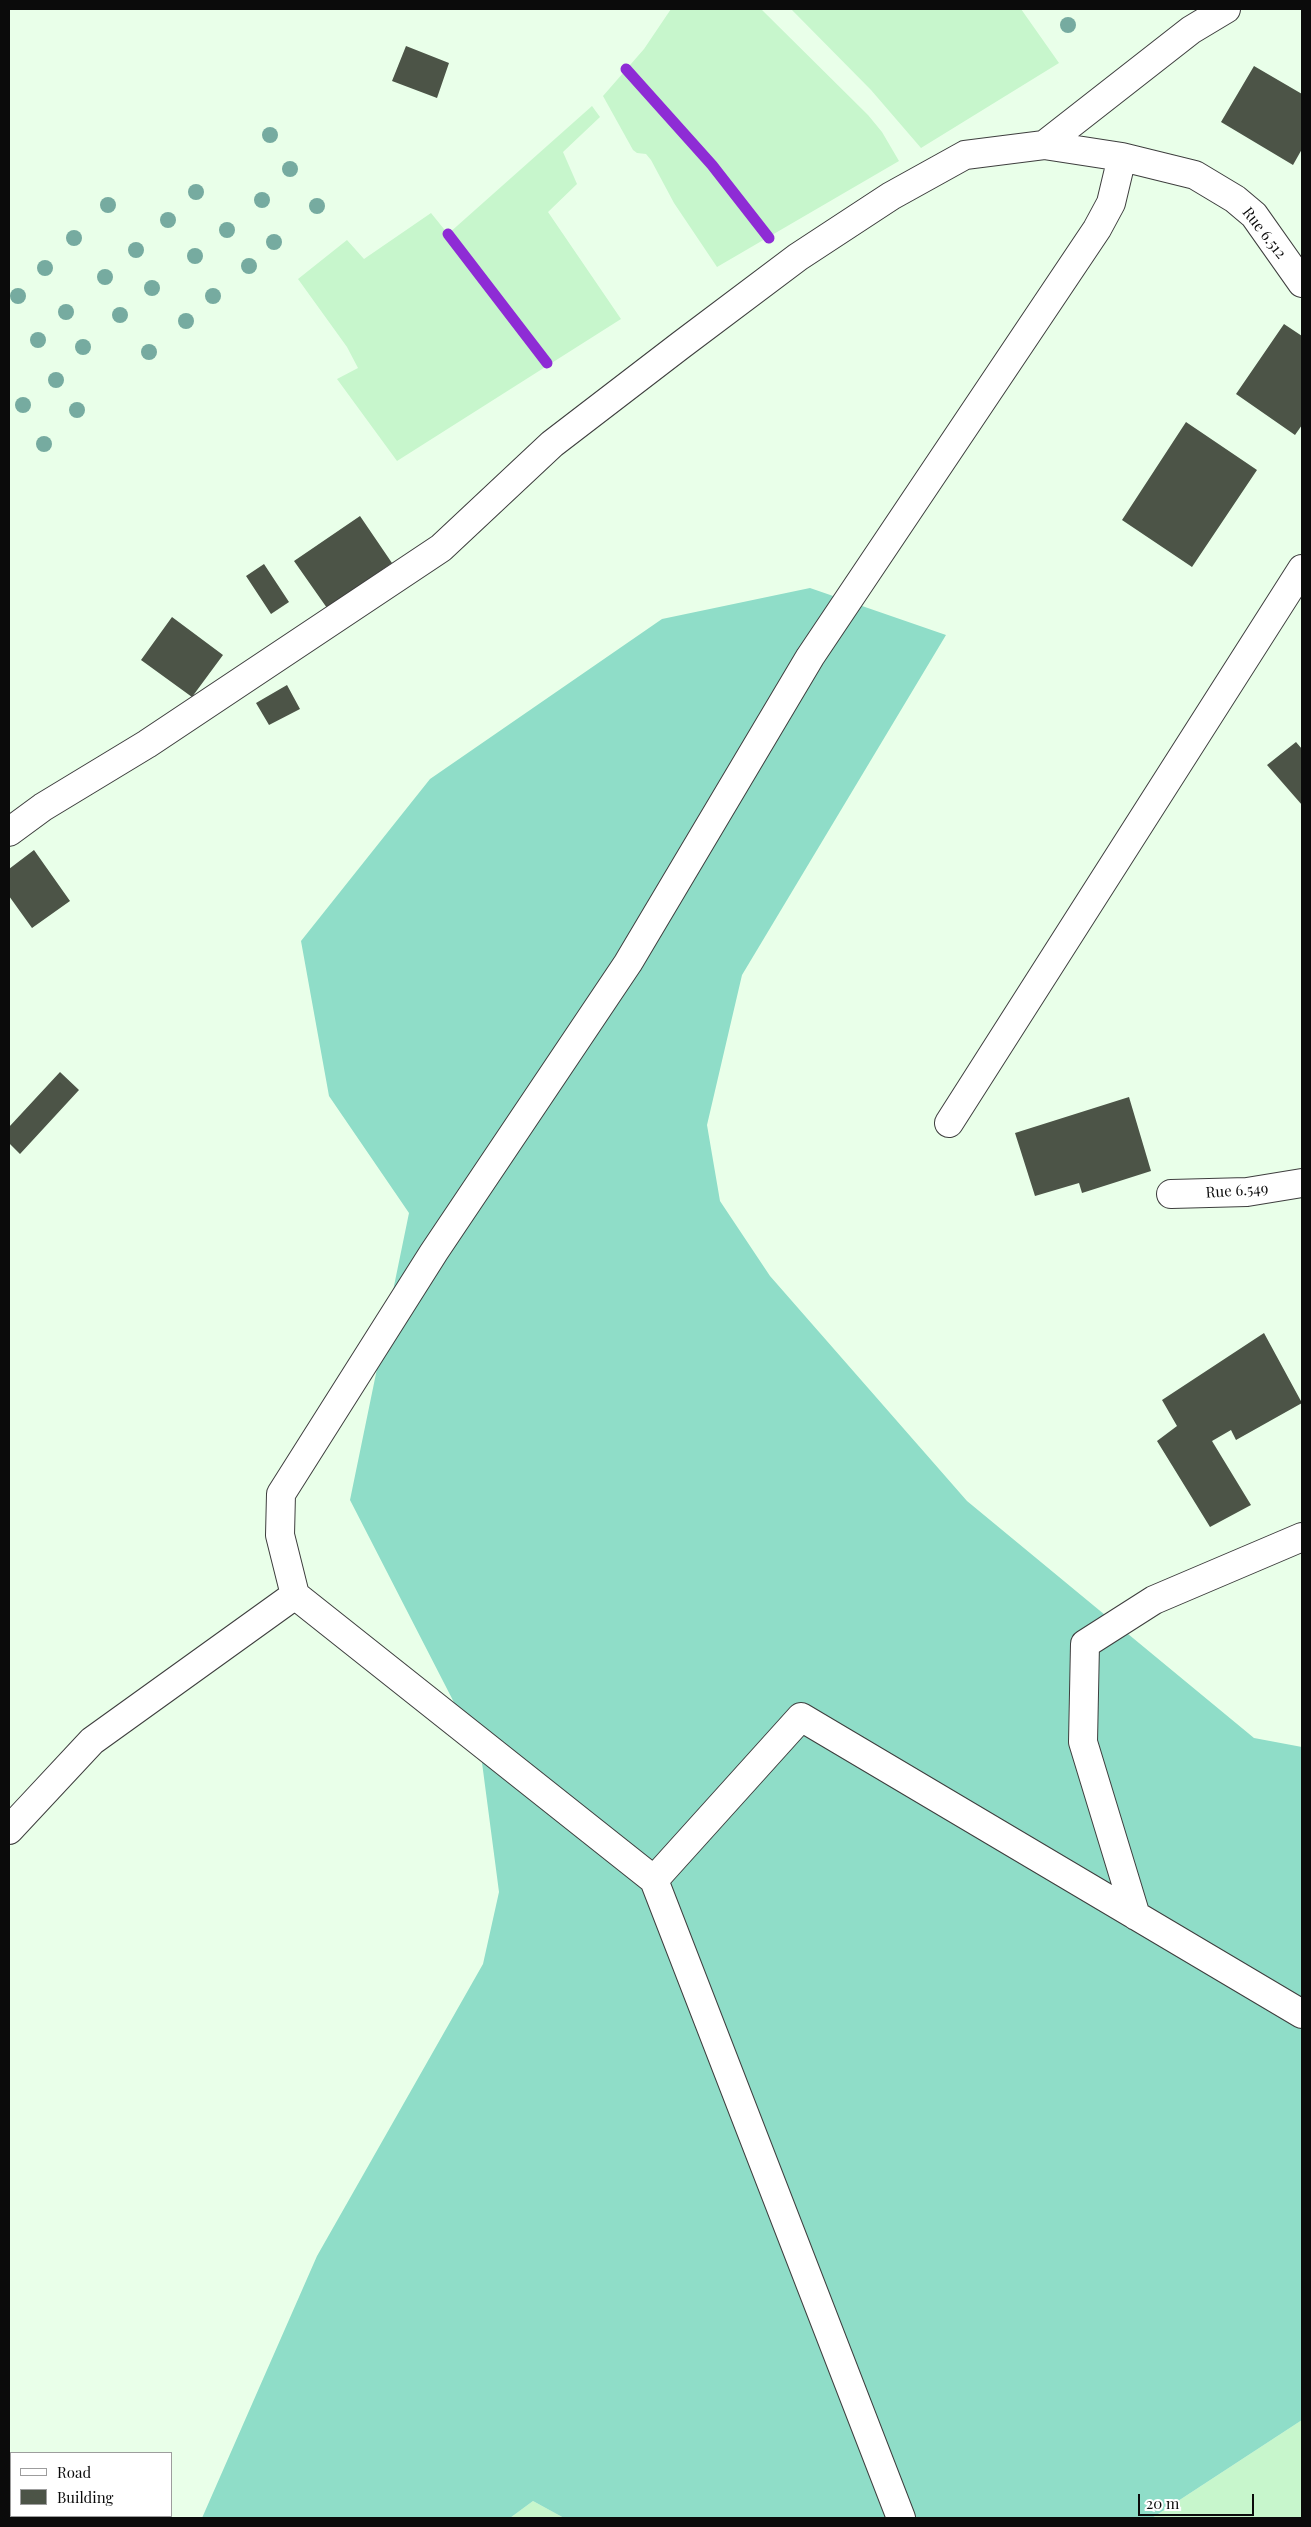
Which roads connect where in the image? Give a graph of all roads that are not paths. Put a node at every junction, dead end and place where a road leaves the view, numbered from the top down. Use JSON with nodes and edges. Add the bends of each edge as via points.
{"nodes":[{"id":1,"x":1226,"y":9,"type":"edge"},
{"id":2,"x":1044,"y":145,"type":"junction"},
{"id":3,"x":1122,"y":157,"type":"junction"},
{"id":4,"x":1302,"y":283,"type":"edge"},
{"id":5,"x":1302,"y":569,"type":"edge"},
{"id":6,"x":9,"y":832,"type":"edge"},
{"id":7,"x":949,"y":1123,"type":"dead end"},
{"id":8,"x":1302,"y":1182,"type":"edge"},
{"id":9,"x":1171,"y":1194,"type":"dead end"},
{"id":10,"x":1302,"y":1537,"type":"edge"},
{"id":11,"x":296,"y":1595,"type":"junction"},
{"id":12,"x":9,"y":1830,"type":"edge"},
{"id":13,"x":654,"y":1880,"type":"junction"},
{"id":14,"x":1136,"y":1916,"type":"junction"},
{"id":15,"x":1302,"y":2014,"type":"edge"},
{"id":16,"x":901,"y":2518,"type":"edge"}],
"edges":[{"from":1,"to":2,"type":"street","via":[[1191,30]]},
{"from":2,"to":3,"type":"street","name":"Rue 6.512"},
{"from":2,"to":6,"type":"street","via":[[965,155],[891,196],[798,257],[552,444],[442,548]]},
{"from":3,"to":4,"type":"street","name":"Rue 6.512","via":[[1195,175],[1235,199],[1254,215]]},
{"from":3,"to":11,"type":"street","via":[[1111,203],[1097,229],[810,657],[628,962],[434,1252],[281,1494],[280,1535]]},
{"from":5,"to":7,"type":"street"},
{"from":8,"to":9,"type":"street","name":"Rue 6.549","via":[[1247,1192]]},
{"from":10,"to":14,"type":"street","via":[[1154,1600],[1085,1644],[1083,1742]]},
{"from":11,"to":12,"type":"street","via":[[92,1741]]},
{"from":11,"to":13,"type":"street"},
{"from":13,"to":14,"type":"street","via":[[801,1718]]},
{"from":13,"to":16,"type":"street"},
{"from":14,"to":15,"type":"street"}]}
